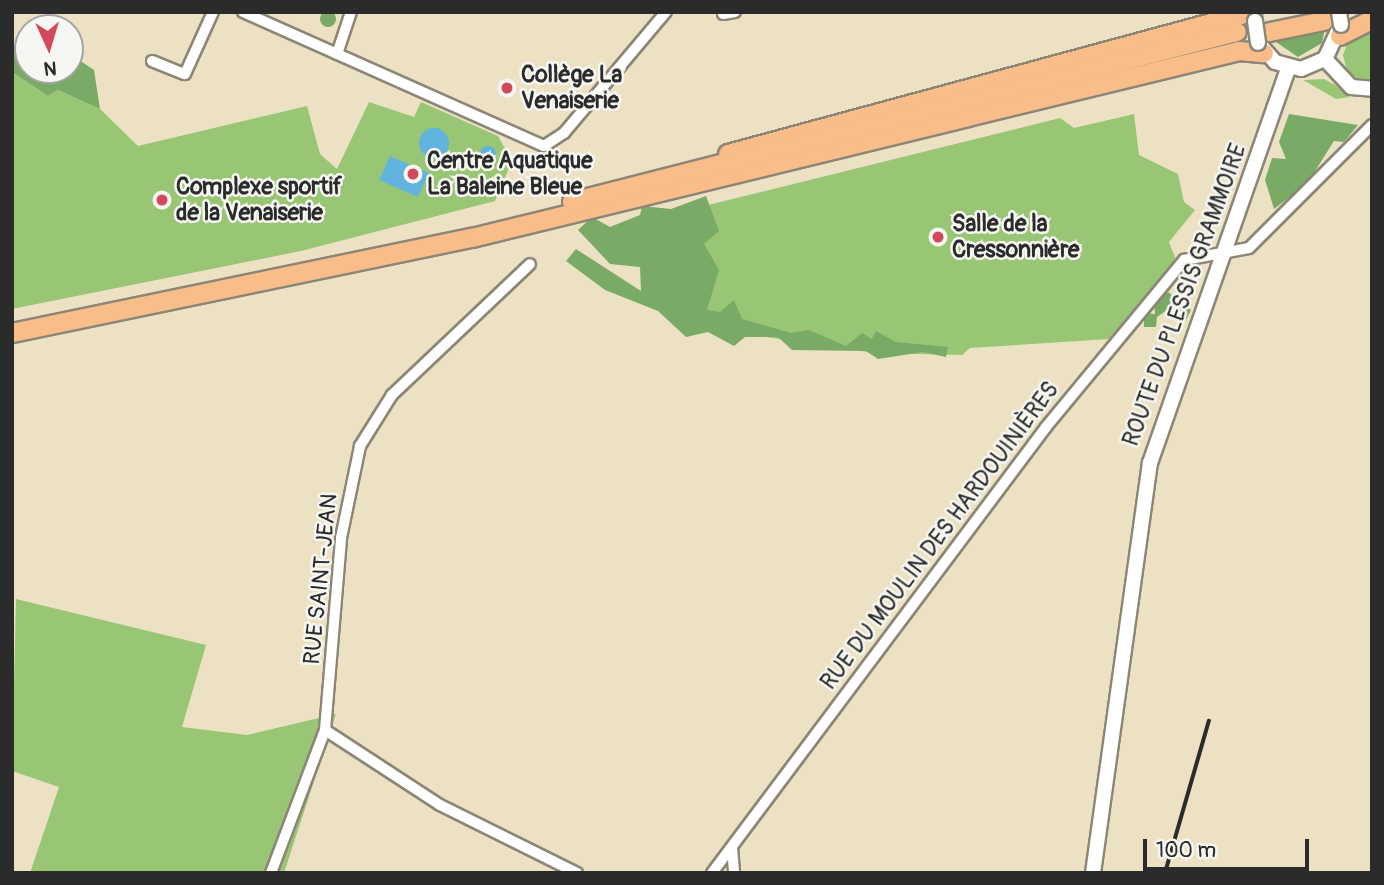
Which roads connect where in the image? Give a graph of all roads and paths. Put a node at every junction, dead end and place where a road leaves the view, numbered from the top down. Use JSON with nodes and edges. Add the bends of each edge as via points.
{"nodes":[{"id":1,"x":213,"y":12,"type":"edge"},
{"id":2,"x":243,"y":12,"type":"edge"},
{"id":3,"x":351,"y":12,"type":"edge"},
{"id":4,"x":666,"y":12,"type":"edge"},
{"id":5,"x":735,"y":12,"type":"edge"},
{"id":6,"x":723,"y":15,"type":"dead end"},
{"id":7,"x":1339,"y":19,"type":"edge"},
{"id":8,"x":1372,"y":20,"type":"edge"},
{"id":9,"x":1261,"y":28,"type":"edge"},
{"id":10,"x":337,"y":54,"type":"junction"},
{"id":11,"x":1325,"y":59,"type":"junction"},
{"id":12,"x":152,"y":61,"type":"dead end"},
{"id":13,"x":1288,"y":68,"type":"junction"},
{"id":14,"x":1372,"y":89,"type":"edge"},
{"id":15,"x":1372,"y":125,"type":"edge"},
{"id":16,"x":768,"y":162,"type":"junction"},
{"id":17,"x":572,"y":202,"type":"junction"},
{"id":18,"x":420,"y":246,"type":"junction"},
{"id":19,"x":1221,"y":252,"type":"junction"},
{"id":20,"x":530,"y":264,"type":"dead end"},
{"id":21,"x":12,"y":333,"type":"edge"},
{"id":22,"x":325,"y":730,"type":"junction"},
{"id":23,"x":732,"y":848,"type":"junction"},
{"id":24,"x":271,"y":873,"type":"edge"},
{"id":25,"x":577,"y":873,"type":"edge"},
{"id":26,"x":712,"y":873,"type":"edge"},
{"id":27,"x":734,"y":873,"type":"edge"},
{"id":28,"x":1093,"y":873,"type":"edge"}],
"edges":[{"from":1,"to":12,"type":"street","via":[[185,74]]},
{"from":2,"to":10,"type":"street"},
{"from":3,"to":10,"type":"street"},
{"from":4,"to":10,"type":"street","via":[[555,142],[534,145]]},
{"from":5,"to":6,"type":"street"},
{"from":7,"to":8,"type":"main road"},
{"from":7,"to":9,"type":"main road"},
{"from":7,"to":11,"type":"street"},
{"from":9,"to":13,"type":"street"},
{"from":9,"to":16,"type":"main road","via":[[1239,51],[788,163]]},
{"from":9,"to":17,"type":"main road","via":[[782,138]]},
{"from":11,"to":13,"type":"street"},
{"from":11,"to":14,"type":"street","via":[[1351,87]]},
{"from":13,"to":19,"type":"street","name":"ROUTE DU PLESSIS GRAMMOIRE"},
{"from":15,"to":19,"type":"street","name":"RUE DU MOULIN DES HARDOUINIÈRES","via":[[1249,248]]},
{"from":16,"to":17,"type":"main road","via":[[1237,36]]},
{"from":16,"to":18,"type":"main road"},
{"from":17,"to":18,"type":"main road"},
{"from":18,"to":21,"type":"main road"},
{"from":19,"to":23,"type":"street","name":"RUE DU MOULIN DES HARDOUINIÈRES","via":[[1184,260],[1046,428]]},
{"from":19,"to":28,"type":"street","name":"ROUTE DU PLESSIS GRAMMOIRE","via":[[1165,410],[1142,497]]},
{"from":20,"to":22,"type":"street","name":"RUE SAINT-JEAN","via":[[392,395],[360,446],[341,538]]},
{"from":22,"to":24,"type":"street","name":"RUE SAINT-JEAN"},
{"from":22,"to":25,"type":"street","via":[[440,805]]},
{"from":23,"to":26,"type":"street","name":"RUE DU MOULIN DES HARDOUINIÈRES"},
{"from":23,"to":27,"type":"street"}]}
